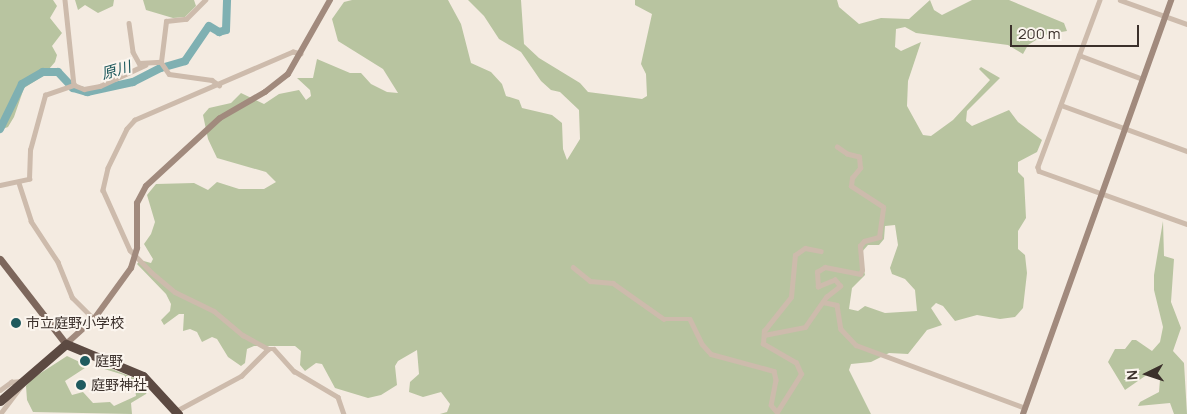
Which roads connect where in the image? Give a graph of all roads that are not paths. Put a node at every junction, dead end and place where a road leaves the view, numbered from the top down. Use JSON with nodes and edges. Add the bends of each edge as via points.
{"nodes":[{"id":1,"x":65,"y":0,"type":"edge"},
{"id":2,"x":205,"y":0,"type":"edge"},
{"id":3,"x":330,"y":0,"type":"edge"},
{"id":4,"x":1100,"y":0,"type":"edge"},
{"id":5,"x":1120,"y":0,"type":"edge"},
{"id":6,"x":1172,"y":0,"type":"edge"},
{"id":7,"x":1166,"y":16,"type":"junction"},
{"id":8,"x":129,"y":23,"type":"dead end"},
{"id":9,"x":1187,"y":24,"type":"edge"},
{"id":10,"x":302,"y":54,"type":"junction"},
{"id":11,"x":1079,"y":55,"type":"junction"},
{"id":12,"x":145,"y":65,"type":"junction"},
{"id":13,"x":162,"y":65,"type":"junction"},
{"id":14,"x":1143,"y":79,"type":"junction"},
{"id":15,"x":72,"y":85,"type":"junction"},
{"id":16,"x":219,"y":86,"type":"junction"},
{"id":17,"x":1061,"y":105,"type":"junction"},
{"id":18,"x":1126,"y":129,"type":"junction"},
{"id":19,"x":837,"y":147,"type":"dead end"},
{"id":20,"x":1187,"y":150,"type":"edge"},
{"id":21,"x":19,"y":183,"type":"junction"},
{"id":22,"x":0,"y":185,"type":"edge"},
{"id":23,"x":1102,"y":193,"type":"junction"},
{"id":24,"x":1187,"y":224,"type":"edge"},
{"id":25,"x":821,"y":251,"type":"dead end"},
{"id":26,"x":135,"y":256,"type":"junction"},
{"id":27,"x":0,"y":259,"type":"edge"},
{"id":28,"x":572,"y":268,"type":"dead end"},
{"id":29,"x":823,"y":302,"type":"junction"},
{"id":30,"x":94,"y":319,"type":"junction"},
{"id":31,"x":764,"y":335,"type":"junction"},
{"id":32,"x":66,"y":344,"type":"junction"},
{"id":33,"x":268,"y":349,"type":"junction"},
{"id":34,"x":24,"y":380,"type":"junction"},
{"id":35,"x":0,"y":390,"type":"edge"},
{"id":36,"x":0,"y":400,"type":"edge"},
{"id":37,"x":1024,"y":411,"type":"edge"},
{"id":38,"x":177,"y":413,"type":"edge"},
{"id":39,"x":0,"y":414,"type":"edge"},
{"id":40,"x":344,"y":414,"type":"edge"}],
"edges":[{"from":1,"to":15,"type":"street"},
{"from":2,"to":13,"type":"street","via":[[186,19],[166,21]]},
{"from":3,"to":10,"type":"street"},
{"from":4,"to":11,"type":"street"},
{"from":5,"to":7,"type":"street"},
{"from":6,"to":7,"type":"street"},
{"from":7,"to":9,"type":"street"},
{"from":7,"to":14,"type":"street"},
{"from":8,"to":12,"type":"street","via":[[133,52]]},
{"from":10,"to":16,"type":"street","via":[[293,52]]},
{"from":10,"to":26,"type":"street","via":[[279,83],[220,118],[146,186],[136,211]]},
{"from":11,"to":14,"type":"street"},
{"from":11,"to":17,"type":"street"},
{"from":12,"to":13,"type":"street"},
{"from":12,"to":15,"type":"street","via":[[100,86],[84,89]]},
{"from":13,"to":16,"type":"street","via":[[179,77],[212,80]]},
{"from":14,"to":18,"type":"street"},
{"from":15,"to":21,"type":"street","via":[[42,99],[30,150],[29,180]]},
{"from":16,"to":26,"type":"street","via":[[135,120],[123,137],[104,177],[103,190]]},
{"from":17,"to":18,"type":"street"},
{"from":17,"to":23,"type":"street","via":[[1038,167],[1040,171]]},
{"from":18,"to":20,"type":"street"},
{"from":18,"to":23,"type":"street"},
{"from":19,"to":29,"type":"street","via":[[859,157],[860,168],[852,178],[851,186],[884,207],[884,213],[879,237],[864,241],[860,246],[860,274],[825,267],[817,272],[818,287],[835,280],[840,282],[838,289]]},
{"from":21,"to":22,"type":"street"},
{"from":21,"to":30,"type":"street","via":[[31,221],[58,262],[72,297]]},
{"from":23,"to":24,"type":"street"},
{"from":23,"to":37,"type":"street"},
{"from":25,"to":31,"type":"street","via":[[806,248],[795,256],[791,297],[765,326]]},
{"from":26,"to":30,"type":"street","via":[[124,279]]},
{"from":26,"to":33,"type":"street","via":[[176,292],[214,311],[243,335]]},
{"from":27,"to":32,"type":"main road"},
{"from":28,"to":31,"type":"street","via":[[590,282],[613,283],[664,319],[690,320],[711,354],[774,371],[776,380],[772,405],[777,412],[787,390],[798,379],[800,369],[791,360],[766,347],[762,340]]},
{"from":29,"to":31,"type":"street","via":[[805,327]]},
{"from":29,"to":37,"type":"street","via":[[838,304],[841,328],[856,345]]},
{"from":30,"to":32,"type":"street"},
{"from":32,"to":34,"type":"highway"},
{"from":32,"to":38,"type":"highway","via":[[143,376]]},
{"from":33,"to":38,"type":"street","via":[[241,376]]},
{"from":33,"to":40,"type":"street","via":[[274,350],[294,371],[338,397]]},
{"from":34,"to":35,"type":"street","via":[[11,382]]},
{"from":34,"to":36,"type":"highway"},
{"from":34,"to":39,"type":"street","via":[[20,392]]}]}
